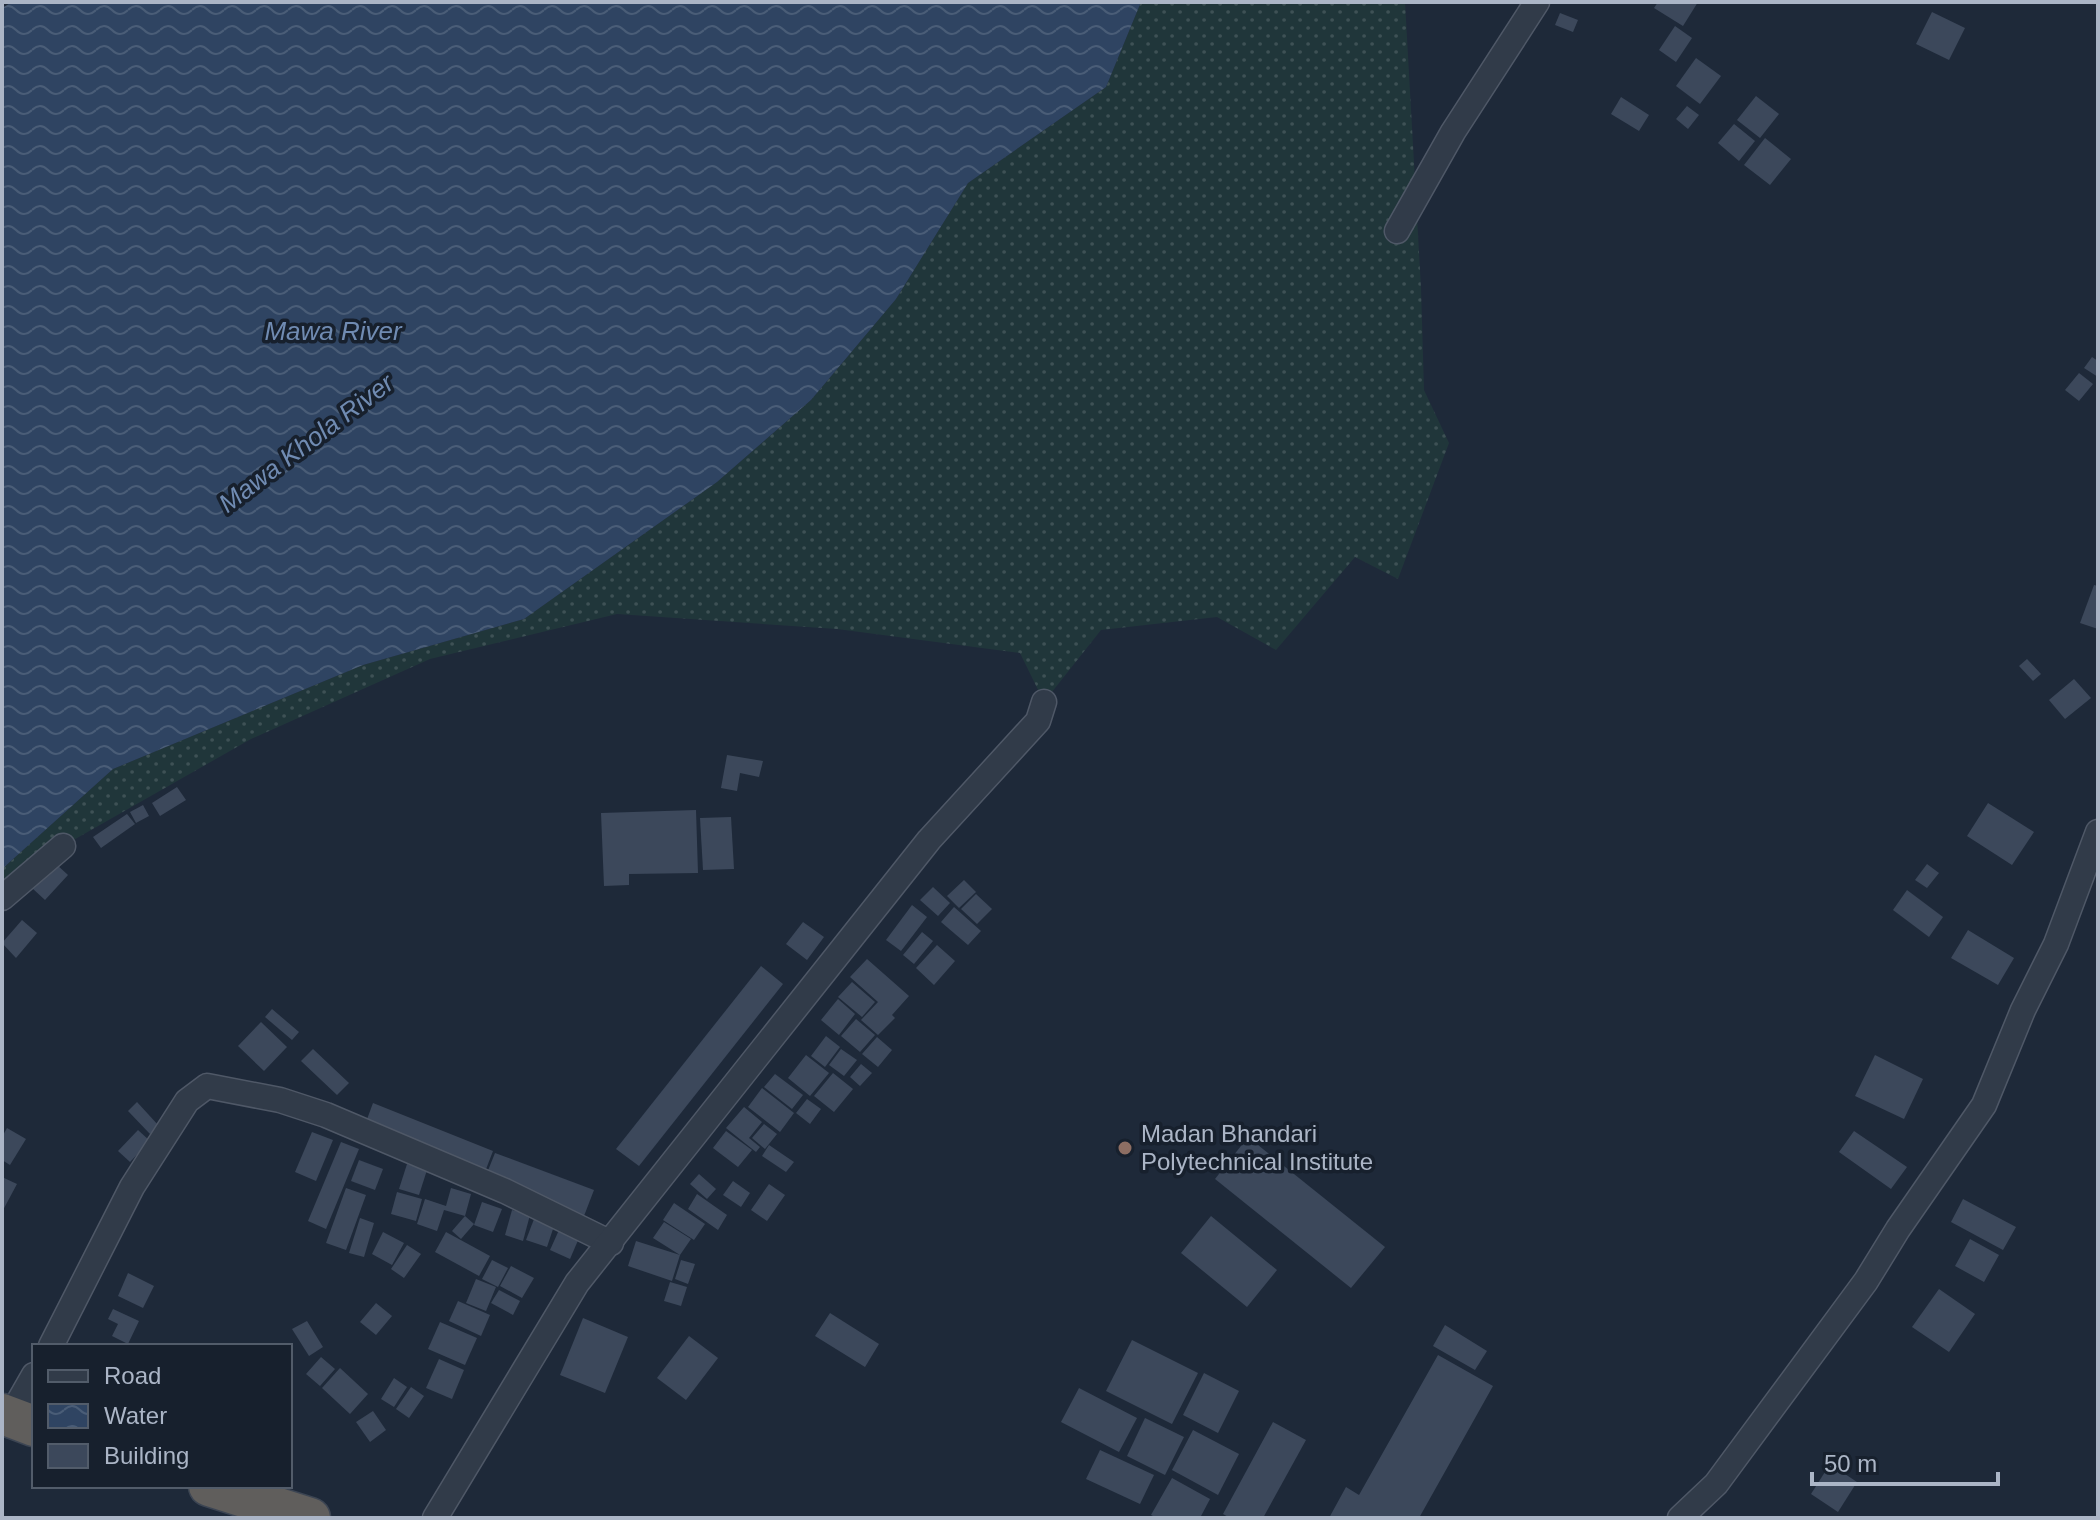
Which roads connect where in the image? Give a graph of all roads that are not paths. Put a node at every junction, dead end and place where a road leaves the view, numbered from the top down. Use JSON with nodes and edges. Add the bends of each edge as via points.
{"nodes":[{"id":1,"x":1537,"y":2,"type":"edge"},
{"id":2,"x":1397,"y":231,"type":"dead end"},
{"id":3,"x":1044,"y":702,"type":"dead end"},
{"id":4,"x":2098,"y":832,"type":"edge"},
{"id":5,"x":63,"y":846,"type":"dead end"},
{"id":6,"x":2,"y":898,"type":"edge"},
{"id":7,"x":611,"y":1243,"type":"junction"},
{"id":8,"x":52,"y":1344,"type":"edge"},
{"id":9,"x":32,"y":1379,"type":"edge"},
{"id":10,"x":12,"y":1420,"type":"edge"},
{"id":11,"x":215,"y":1488,"type":"edge"},
{"id":12,"x":310,"y":1518,"type":"edge"},
{"id":13,"x":435,"y":1518,"type":"edge"},
{"id":14,"x":1680,"y":1518,"type":"edge"}],
"edges":[{"from":1,"to":2,"type":"street"},
{"from":3,"to":7,"type":"street","via":[[1038,721],[929,840]]},
{"from":4,"to":14,"type":"street","via":[[2056,944],[1984,1105],[1866,1281],[1716,1484]]},
{"from":5,"to":6,"type":"street"},
{"from":7,"to":8,"type":"street","via":[[505,1191],[326,1115],[207,1086],[187,1101],[132,1187]]},
{"from":7,"to":13,"type":"street","via":[[577,1283]]},
{"from":9,"to":10,"type":"street"},
{"from":11,"to":12,"type":"highway"}]}
